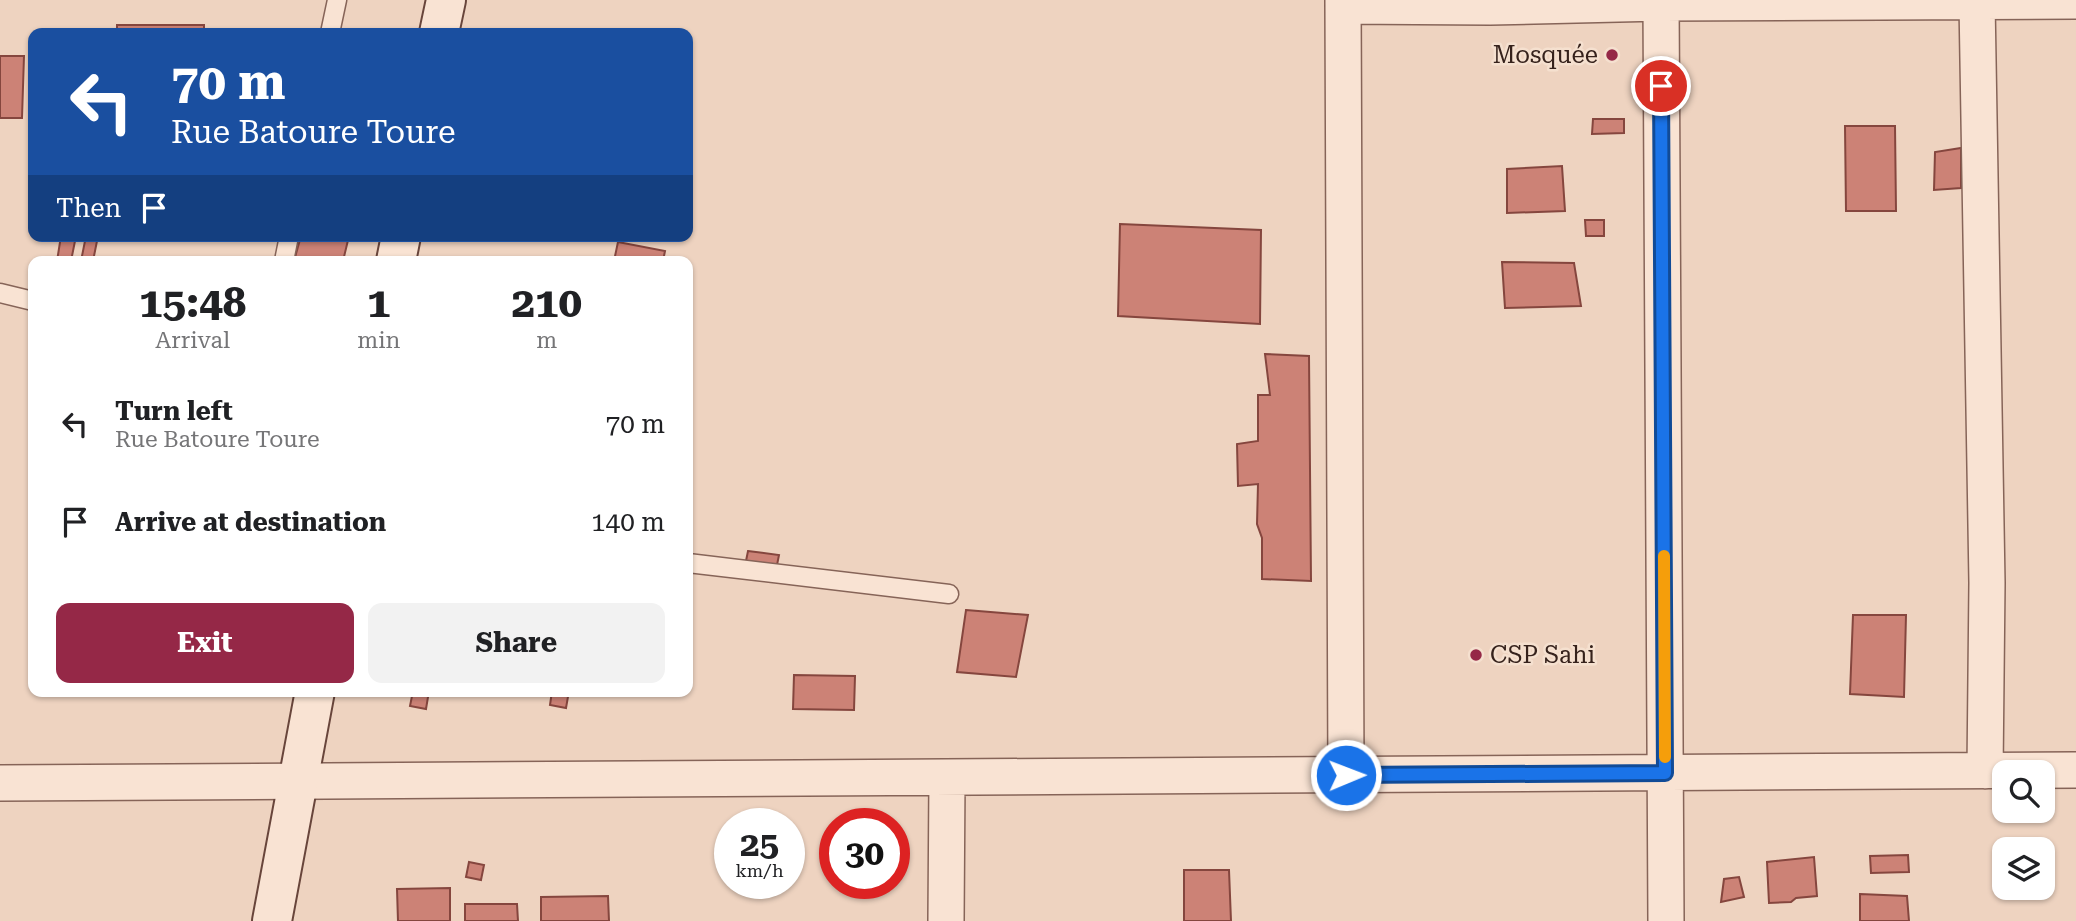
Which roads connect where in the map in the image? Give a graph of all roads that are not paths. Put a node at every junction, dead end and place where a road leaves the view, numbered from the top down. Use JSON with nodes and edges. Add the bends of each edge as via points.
{"nodes":[{"id":1,"x":337,"y":0,"type":"edge"},
{"id":2,"x":446,"y":0,"type":"edge"},
{"id":3,"x":2076,"y":1,"type":"edge"},
{"id":4,"x":1661,"y":2,"type":"edge"},
{"id":5,"x":1977,"y":2,"type":"junction"},
{"id":6,"x":1343,"y":3,"type":"edge"},
{"id":7,"x":331,"y":28,"type":"edge"},
{"id":8,"x":440,"y":28,"type":"edge"},
{"id":9,"x":0,"y":293,"type":"edge"},
{"id":10,"x":28,"y":300,"type":"edge"},
{"id":11,"x":693,"y":564,"type":"edge"},
{"id":12,"x":948,"y":594,"type":"dead end"},
{"id":13,"x":314,"y":697,"type":"edge"},
{"id":14,"x":2076,"y":770,"type":"edge"},
{"id":15,"x":1985,"y":771,"type":"junction"},
{"id":16,"x":1665,"y":773,"type":"junction"},
{"id":17,"x":1346,"y":775,"type":"junction"},
{"id":18,"x":947,"y":778,"type":"junction"},
{"id":19,"x":0,"y":783,"type":"edge"},
{"id":20,"x":298,"y":783,"type":"junction"},
{"id":21,"x":272,"y":921,"type":"edge"},
{"id":22,"x":946,"y":921,"type":"edge"},
{"id":23,"x":1666,"y":921,"type":"edge"}],
"edges":[{"from":1,"to":7,"type":"lane"},
{"from":2,"to":8,"type":"street"},
{"from":3,"to":5,"type":"street"},
{"from":4,"to":5,"type":"street"},
{"from":4,"to":6,"type":"street","via":[[1490,7]]},
{"from":4,"to":16,"type":"street"},
{"from":5,"to":15,"type":"street","via":[[1987,583]]},
{"from":6,"to":17,"type":"street"},
{"from":9,"to":10,"type":"lane"},
{"from":11,"to":12,"type":"lane"},
{"from":13,"to":20,"type":"street"},
{"from":14,"to":15,"type":"street"},
{"from":15,"to":16,"type":"street"},
{"from":16,"to":17,"type":"street"},
{"from":16,"to":23,"type":"street"},
{"from":17,"to":18,"type":"street"},
{"from":18,"to":20,"type":"street"},
{"from":18,"to":22,"type":"street"},
{"from":19,"to":20,"type":"street"},
{"from":20,"to":21,"type":"street"}]}
